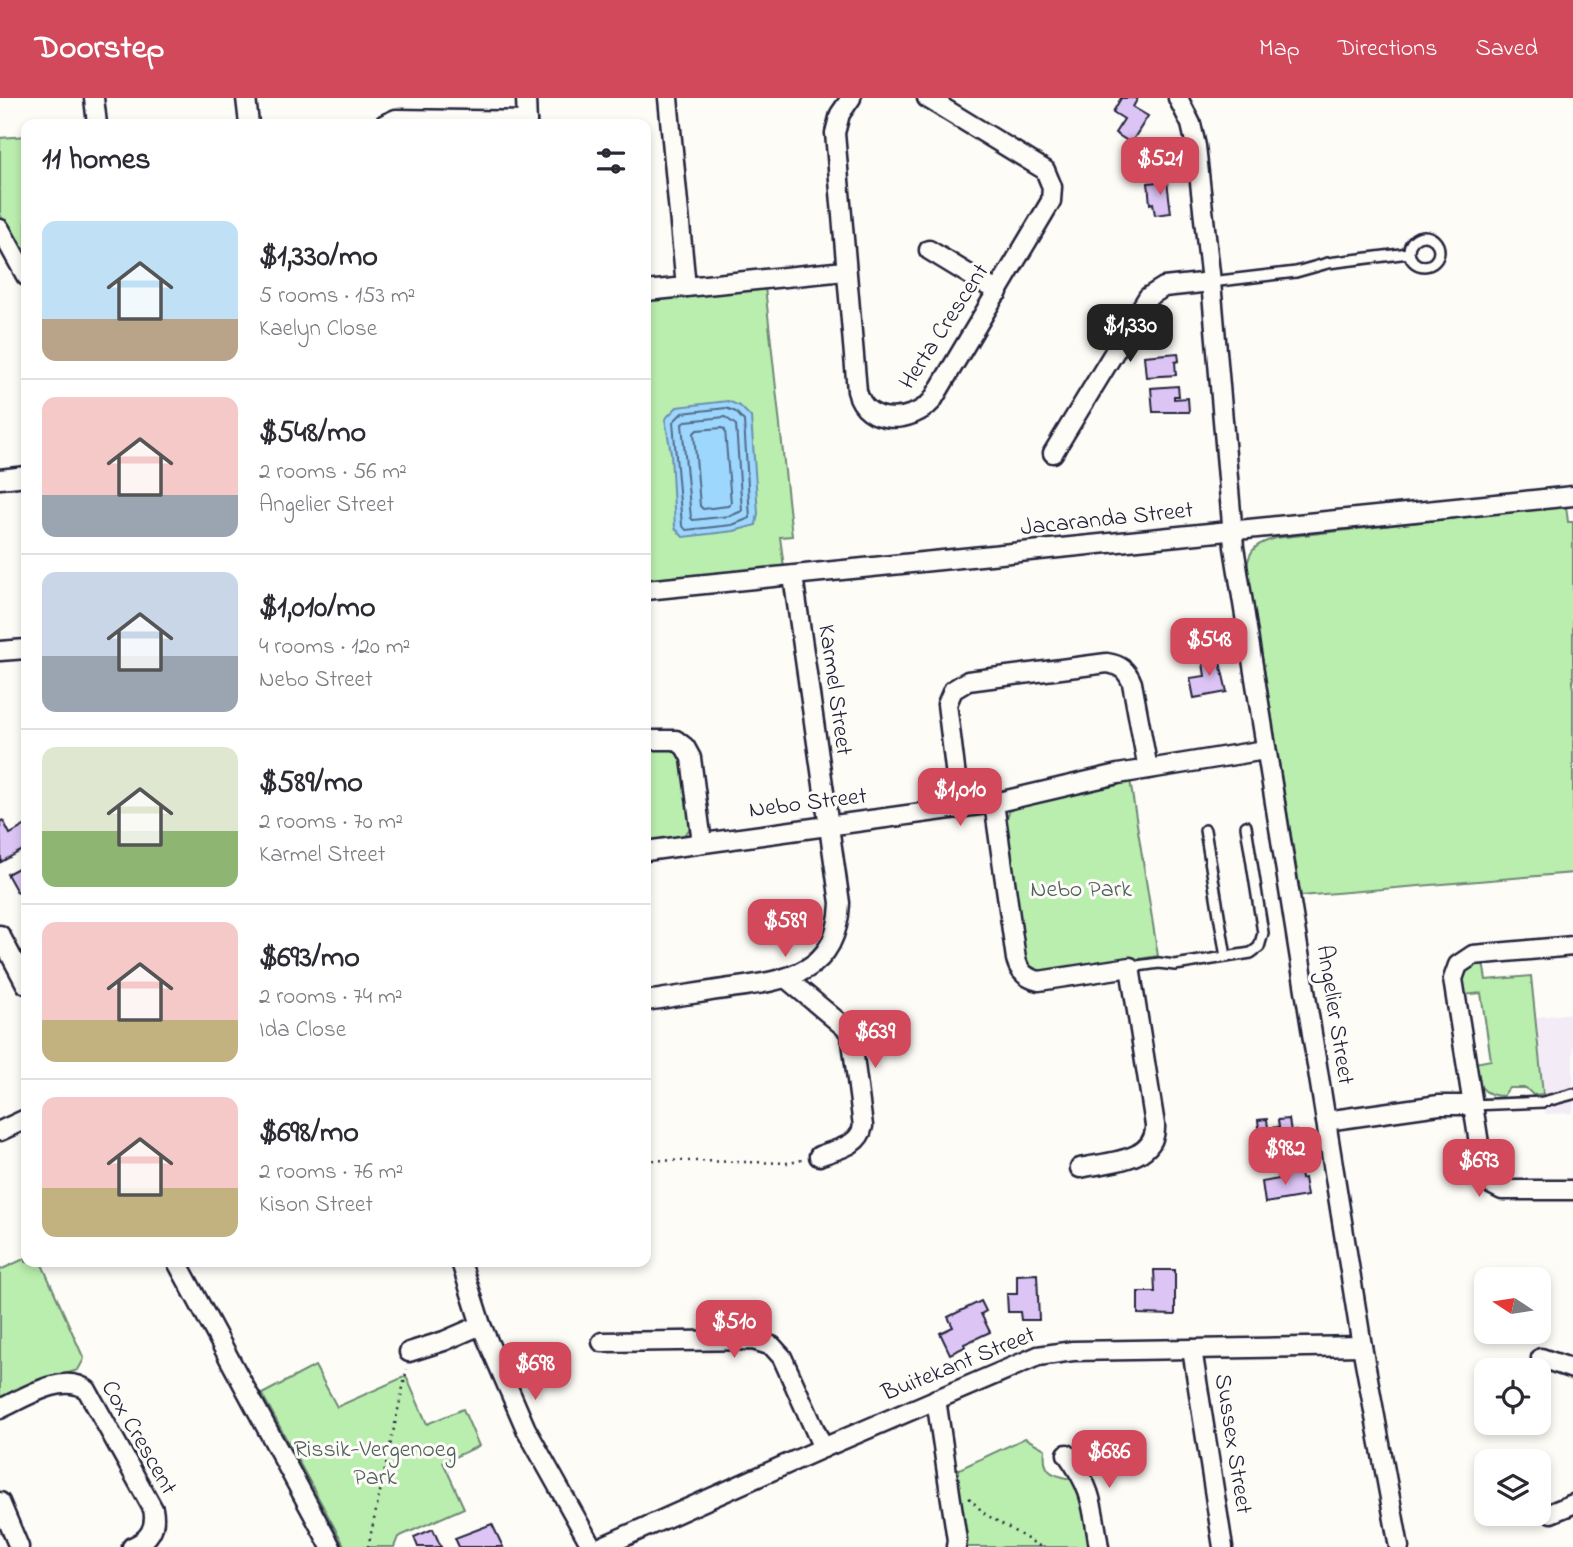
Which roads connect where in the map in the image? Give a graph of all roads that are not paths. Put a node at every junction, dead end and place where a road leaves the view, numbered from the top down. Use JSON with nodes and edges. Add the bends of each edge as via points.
{"nodes":[{"id":1,"x":94,"y":98,"type":"edge"},
{"id":2,"x":246,"y":98,"type":"edge"},
{"id":3,"x":526,"y":98,"type":"edge"},
{"id":4,"x":667,"y":98,"type":"edge"},
{"id":5,"x":851,"y":98,"type":"edge"},
{"id":6,"x":927,"y":98,"type":"edge"},
{"id":7,"x":1178,"y":98,"type":"edge"},
{"id":8,"x":96,"y":119,"type":"edge"},
{"id":9,"x":248,"y":119,"type":"edge"},
{"id":10,"x":527,"y":119,"type":"edge"},
{"id":11,"x":0,"y":229,"type":"edge"},
{"id":12,"x":929,"y":250,"type":"dead end"},
{"id":13,"x":1409,"y":253,"type":"dead end"},
{"id":14,"x":21,"y":267,"type":"edge"},
{"id":15,"x":845,"y":271,"type":"junction"},
{"id":16,"x":1211,"y":282,"type":"junction"},
{"id":17,"x":686,"y":287,"type":"junction"},
{"id":18,"x":651,"y":290,"type":"edge"},
{"id":19,"x":998,"y":292,"type":"junction"},
{"id":20,"x":1053,"y":453,"type":"dead end"},
{"id":21,"x":21,"y":477,"type":"edge"},
{"id":22,"x":0,"y":479,"type":"edge"},
{"id":23,"x":1573,"y":496,"type":"edge"},
{"id":24,"x":1234,"y":532,"type":"junction"},
{"id":25,"x":793,"y":576,"type":"junction"},
{"id":26,"x":651,"y":590,"type":"edge"},
{"id":27,"x":21,"y":650,"type":"edge"},
{"id":28,"x":0,"y":652,"type":"edge"},
{"id":29,"x":651,"y":740,"type":"edge"},
{"id":30,"x":1265,"y":750,"type":"junction"},
{"id":31,"x":1148,"y":769,"type":"junction"},
{"id":32,"x":994,"y":803,"type":"junction"},
{"id":33,"x":960,"y":809,"type":"junction"},
{"id":34,"x":1246,"y":826,"type":"dead end"},
{"id":35,"x":829,"y":827,"type":"junction"},
{"id":36,"x":1205,"y":830,"type":"dead end"},
{"id":37,"x":702,"y":843,"type":"junction"},
{"id":38,"x":651,"y":850,"type":"edge"},
{"id":39,"x":0,"y":935,"type":"edge"},
{"id":40,"x":1573,"y":946,"type":"edge"},
{"id":41,"x":1226,"y":957,"type":"junction"},
{"id":42,"x":1130,"y":967,"type":"junction"},
{"id":43,"x":21,"y":975,"type":"edge"},
{"id":44,"x":787,"y":979,"type":"junction"},
{"id":45,"x":651,"y":1000,"type":"edge"},
{"id":46,"x":1573,"y":1094,"type":"edge"},
{"id":47,"x":1472,"y":1105,"type":"junction"},
{"id":48,"x":21,"y":1121,"type":"edge"},
{"id":49,"x":1326,"y":1121,"type":"junction"},
{"id":50,"x":0,"y":1131,"type":"edge"},
{"id":51,"x":819,"y":1156,"type":"road end"},
{"id":52,"x":1080,"y":1168,"type":"dead end"},
{"id":53,"x":1573,"y":1190,"type":"edge"},
{"id":54,"x":180,"y":1267,"type":"edge"},
{"id":55,"x":463,"y":1267,"type":"edge"},
{"id":56,"x":481,"y":1325,"type":"junction"},
{"id":57,"x":603,"y":1342,"type":"dead end"},
{"id":58,"x":1362,"y":1346,"type":"junction"},
{"id":59,"x":1192,"y":1349,"type":"junction"},
{"id":60,"x":409,"y":1352,"type":"dead end"},
{"id":61,"x":1551,"y":1361,"type":"edge"},
{"id":62,"x":1573,"y":1369,"type":"edge"},
{"id":63,"x":936,"y":1399,"type":"junction"},
{"id":64,"x":0,"y":1409,"type":"edge"},
{"id":65,"x":823,"y":1448,"type":"junction"},
{"id":66,"x":1067,"y":1454,"type":"dead end"},
{"id":67,"x":0,"y":1502,"type":"edge"},
{"id":68,"x":1573,"y":1504,"type":"edge"},
{"id":69,"x":1551,"y":1513,"type":"dead end"},
{"id":70,"x":19,"y":1547,"type":"edge"},
{"id":71,"x":132,"y":1547,"type":"edge"},
{"id":72,"x":331,"y":1547,"type":"edge"},
{"id":73,"x":592,"y":1547,"type":"edge"},
{"id":74,"x":601,"y":1547,"type":"edge"},
{"id":75,"x":956,"y":1547,"type":"edge"},
{"id":76,"x":1099,"y":1547,"type":"edge"},
{"id":77,"x":1223,"y":1547,"type":"edge"},
{"id":78,"x":1399,"y":1547,"type":"edge"}],
"edges":[{"from":1,"to":8,"type":"street"},
{"from":2,"to":9,"type":"street"},
{"from":3,"to":10,"type":"street"},
{"from":4,"to":17,"type":"street"},
{"from":5,"to":15,"type":"street","name":"Herta Crescent","via":[[835,133]]},
{"from":6,"to":19,"type":"street","name":"Herta Crescent","via":[[1037,163],[1051,180],[1047,212]]},
{"from":7,"to":16,"type":"street","name":"Angelier Street","via":[[1194,135]]},
{"from":11,"to":14,"type":"street"},
{"from":12,"to":19,"type":"street"},
{"from":13,"to":16,"type":"lane"},
{"from":15,"to":17,"type":"street"},
{"from":15,"to":19,"type":"street","name":"Herta Crescent","via":[[860,403],[881,416],[916,414],[925,409]]},
{"from":16,"to":20,"type":"street","via":[[1164,287],[1148,297]]},
{"from":16,"to":24,"type":"street","name":"Angelier Street"},
{"from":17,"to":18,"type":"street"},
{"from":21,"to":22,"type":"street"},
{"from":23,"to":24,"type":"street","name":"Jacaranda Street"},
{"from":24,"to":25,"type":"street","name":"Jacaranda Street"},
{"from":24,"to":30,"type":"street","name":"Angelier Street"},
{"from":25,"to":26,"type":"street","name":"Jacaranda Street"},
{"from":25,"to":35,"type":"street","name":"Karmel Street"},
{"from":27,"to":28,"type":"street"},
{"from":29,"to":37,"type":"street","via":[[676,740],[689,752]]},
{"from":30,"to":31,"type":"street","name":"Nebo Street"},
{"from":30,"to":49,"type":"street","name":"Angelier Street"},
{"from":31,"to":32,"type":"street","name":"Nebo Street"},
{"from":31,"to":33,"type":"street","via":[[1132,683],[1120,667],[1107,663],[968,681],[953,690],[947,704]]},
{"from":32,"to":33,"type":"street","name":"Nebo Street"},
{"from":32,"to":42,"type":"street","via":[[1021,971],[1039,981]]},
{"from":33,"to":35,"type":"street","name":"Nebo Street"},
{"from":34,"to":41,"type":"lane","via":[[1263,938],[1251,953]]},
{"from":35,"to":37,"type":"street","name":"Nebo Street"},
{"from":35,"to":44,"type":"street","name":"Karmel Street","via":[[840,903],[837,927],[819,959]]},
{"from":36,"to":41,"type":"lane"},
{"from":37,"to":38,"type":"street","name":"Nebo Street"},
{"from":39,"to":43,"type":"street"},
{"from":40,"to":47,"type":"street","via":[[1473,955],[1458,965],[1454,985]]},
{"from":41,"to":42,"type":"lane"},
{"from":42,"to":52,"type":"street","via":[[1154,1138],[1143,1153]]},
{"from":44,"to":45,"type":"street","name":"Karmel Street"},
{"from":44,"to":51,"type":"street","via":[[840,1021],[852,1041],[862,1133],[854,1143]]},
{"from":46,"to":47,"type":"lane","via":[[1543,1102]]},
{"from":47,"to":49,"type":"street","via":[[1439,1105]]},
{"from":47,"to":53,"type":"street","via":[[1484,1175],[1492,1185],[1507,1191]]},
{"from":48,"to":50,"type":"street"},
{"from":49,"to":58,"type":"street","name":"Angelier Street"},
{"from":54,"to":72,"type":"street"},
{"from":55,"to":56,"type":"street"},
{"from":56,"to":60,"type":"street"},
{"from":56,"to":73,"type":"street","via":[[526,1430]]},
{"from":57,"to":65,"type":"street","via":[[766,1343],[786,1364]]},
{"from":58,"to":59,"type":"street","name":"Buitekant Street"},
{"from":58,"to":78,"type":"street","name":"Angelier Street"},
{"from":59,"to":63,"type":"street","name":"Buitekant Street","via":[[1044,1354]]},
{"from":59,"to":77,"type":"street","name":"Sussex Street"},
{"from":61,"to":62,"type":"street"},
{"from":63,"to":65,"type":"street","name":"Buitekant Street"},
{"from":63,"to":75,"type":"street"},
{"from":64,"to":71,"type":"street","name":"Cox Crescent","via":[[62,1383],[87,1390],[153,1509],[150,1534]]},
{"from":65,"to":74,"type":"street","name":"Buitekant Street"},
{"from":66,"to":76,"type":"street","via":[[1090,1494]]},
{"from":67,"to":70,"type":"street"},
{"from":68,"to":69,"type":"street"}]}
